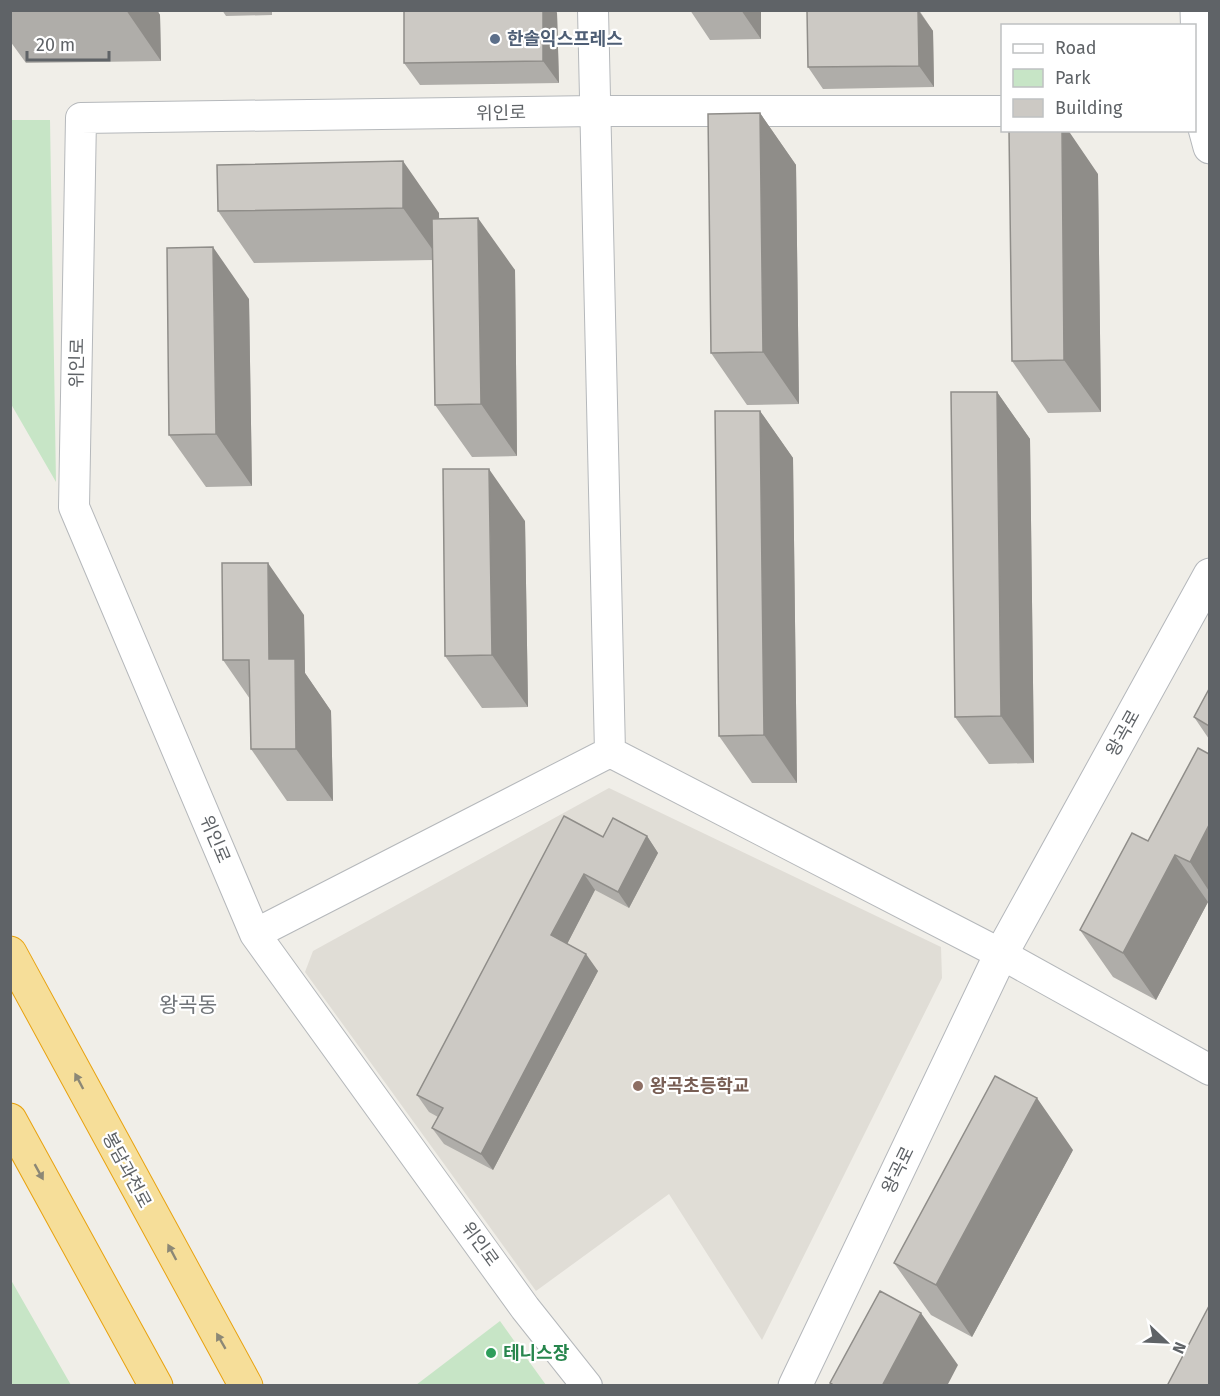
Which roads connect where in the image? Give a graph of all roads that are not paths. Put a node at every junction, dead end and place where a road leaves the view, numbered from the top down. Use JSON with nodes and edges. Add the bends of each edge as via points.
{"nodes":[{"id":1,"x":593,"y":10,"type":"edge"},
{"id":2,"x":1197,"y":10,"type":"edge"},
{"id":3,"x":1197,"y":110,"type":"edge"},
{"id":4,"x":595,"y":111,"type":"junction"},
{"id":5,"x":1001,"y":111,"type":"edge"},
{"id":6,"x":1209,"y":147,"type":"edge"},
{"id":7,"x":1209,"y":575,"type":"edge"},
{"id":8,"x":610,"y":752,"type":"junction"},
{"id":9,"x":255,"y":934,"type":"junction"},
{"id":10,"x":10,"y":953,"type":"edge"},
{"id":11,"x":1001,"y":954,"type":"junction"},
{"id":12,"x":1209,"y":1070,"type":"edge"},
{"id":13,"x":10,"y":1120,"type":"edge"},
{"id":14,"x":148,"y":1372,"type":"edge"},
{"id":15,"x":244,"y":1382,"type":"edge"},
{"id":16,"x":587,"y":1386,"type":"edge"},
{"id":17,"x":795,"y":1386,"type":"edge"}],
"edges":[{"from":1,"to":4,"type":"street"},
{"from":2,"to":3,"type":"street"},
{"from":3,"to":6,"type":"street"},
{"from":4,"to":5,"type":"street","name":"위인로"},
{"from":4,"to":8,"type":"street"},
{"from":4,"to":9,"type":"street","name":"위인로","via":[[81,118],[74,507]]},
{"from":7,"to":11,"type":"street","name":"왕곡로"},
{"from":8,"to":9,"type":"street"},
{"from":8,"to":11,"type":"street"},
{"from":9,"to":16,"type":"street","name":"위인로","via":[[525,1308]]},
{"from":15,"to":10,"type":"highway","name":"봉담과천로","one_way":true},
{"from":11,"to":12,"type":"street"},
{"from":11,"to":17,"type":"street","name":"왕곡로"},
{"from":13,"to":14,"type":"highway","one_way":true}]}
